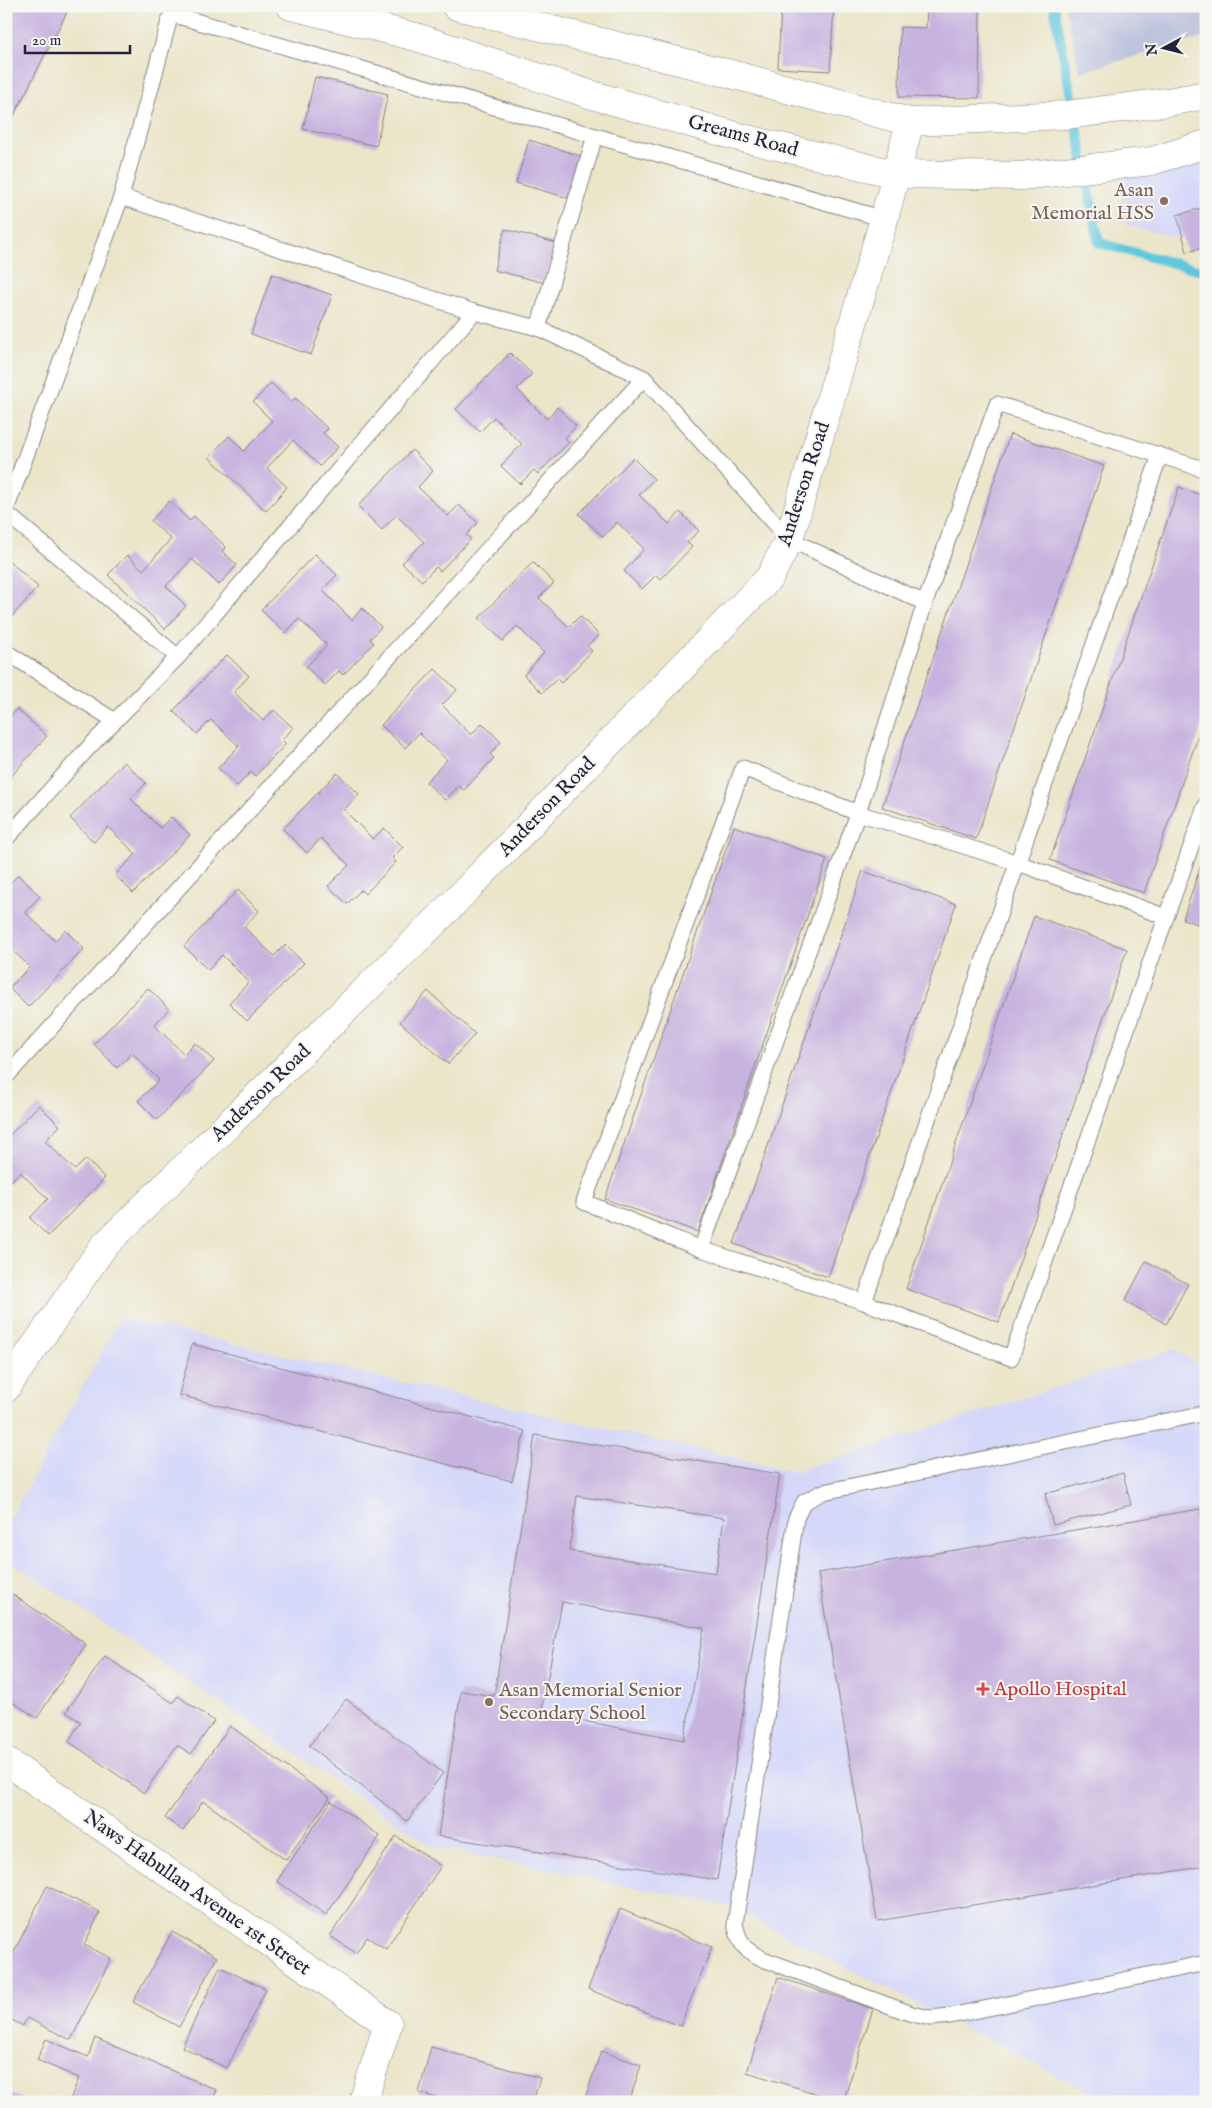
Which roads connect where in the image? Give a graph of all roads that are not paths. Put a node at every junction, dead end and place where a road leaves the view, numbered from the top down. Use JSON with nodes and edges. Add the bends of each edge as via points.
{"nodes":[{"id":1,"x":291,"y":6,"type":"edge"},
{"id":2,"x":456,"y":6,"type":"edge"},
{"id":3,"x":1206,"y":95,"type":"edge"},
{"id":4,"x":910,"y":122,"type":"junction"},
{"id":5,"x":595,"y":136,"type":"junction"},
{"id":6,"x":1206,"y":144,"type":"edge"},
{"id":7,"x":895,"y":174,"type":"junction"},
{"id":8,"x":121,"y":197,"type":"junction"},
{"id":9,"x":884,"y":219,"type":"junction"},
{"id":10,"x":474,"y":312,"type":"junction"},
{"id":11,"x":538,"y":328,"type":"junction"},
{"id":12,"x":644,"y":378,"type":"junction"},
{"id":13,"x":1160,"y":455,"type":"junction"},
{"id":14,"x":1206,"y":470,"type":"edge"},
{"id":15,"x":6,"y":512,"type":"edge"},
{"id":16,"x":789,"y":539,"type":"junction"},
{"id":17,"x":925,"y":603,"type":"junction"},
{"id":18,"x":6,"y":652,"type":"edge"},
{"id":19,"x":178,"y":657,"type":"junction"},
{"id":20,"x":115,"y":721,"type":"junction"},
{"id":21,"x":1206,"y":804,"type":"edge"},
{"id":22,"x":858,"y":813,"type":"junction"},
{"id":23,"x":6,"y":839,"type":"edge"},
{"id":24,"x":1018,"y":863,"type":"junction"},
{"id":25,"x":1166,"y":917,"type":"junction"},
{"id":26,"x":6,"y":1077,"type":"edge"},
{"id":27,"x":701,"y":1249,"type":"junction"},
{"id":28,"x":864,"y":1302,"type":"junction"},
{"id":29,"x":6,"y":1388,"type":"edge"},
{"id":30,"x":1206,"y":1413,"type":"edge"},
{"id":31,"x":6,"y":1761,"type":"edge"},
{"id":32,"x":1206,"y":1963,"type":"edge"},
{"id":33,"x":363,"y":2102,"type":"edge"}],
"edges":[{"from":1,"to":7,"type":"street","name":"Greams Road","via":[[416,38],[589,94],[743,138]]},
{"from":2,"to":4,"type":"street"},
{"from":3,"to":4,"type":"street","via":[[1066,115]]},
{"from":4,"to":7,"type":"street","name":"Anderson Road"},
{"from":5,"to":8,"type":"lane","via":[[171,14]]},
{"from":5,"to":9,"type":"lane"},
{"from":5,"to":11,"type":"lane"},
{"from":6,"to":7,"type":"street","name":"Greams Road","via":[[1152,161],[1021,176]]},
{"from":7,"to":9,"type":"street","name":"Anderson Road"},
{"from":8,"to":10,"type":"lane"},
{"from":8,"to":15,"type":"lane"},
{"from":9,"to":16,"type":"street","name":"Anderson Road"},
{"from":10,"to":11,"type":"lane"},
{"from":10,"to":19,"type":"lane"},
{"from":11,"to":12,"type":"lane"},
{"from":12,"to":16,"type":"lane"},
{"from":12,"to":26,"type":"lane"},
{"from":13,"to":14,"type":"lane"},
{"from":13,"to":17,"type":"lane","via":[[997,404]]},
{"from":13,"to":24,"type":"lane"},
{"from":15,"to":19,"type":"lane"},
{"from":16,"to":17,"type":"lane"},
{"from":16,"to":29,"type":"street","name":"Anderson Road","via":[[764,584],[446,911],[103,1247]]},
{"from":17,"to":22,"type":"lane"},
{"from":18,"to":20,"type":"lane"},
{"from":19,"to":20,"type":"lane"},
{"from":20,"to":23,"type":"lane"},
{"from":21,"to":25,"type":"lane"},
{"from":22,"to":24,"type":"lane"},
{"from":22,"to":27,"type":"lane"},
{"from":22,"to":27,"type":"lane","via":[[743,768],[584,1202]]},
{"from":24,"to":25,"type":"lane"},
{"from":24,"to":28,"type":"lane"},
{"from":25,"to":28,"type":"lane","via":[[1011,1358]]},
{"from":27,"to":28,"type":"lane"},
{"from":30,"to":32,"type":"lane","via":[[823,1492],[804,1502],[796,1518],[735,1924],[739,1942],[748,1952],[762,1959],[931,2018]]},
{"from":31,"to":33,"type":"street","name":"Naws Habullan Avenue 1st Street","via":[[388,2024]]}]}
